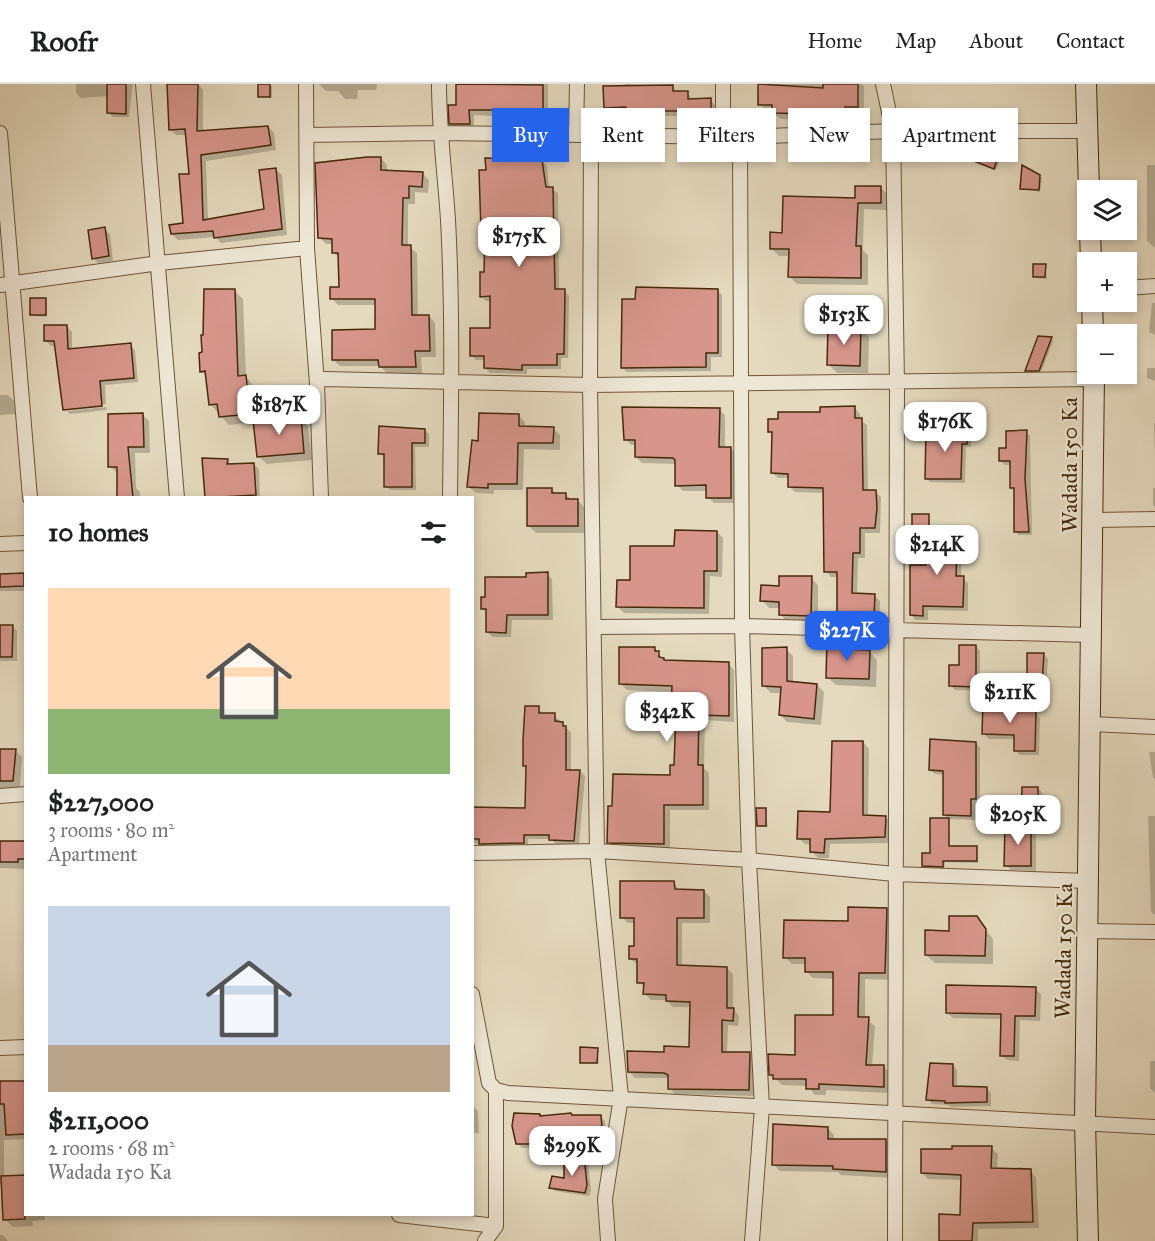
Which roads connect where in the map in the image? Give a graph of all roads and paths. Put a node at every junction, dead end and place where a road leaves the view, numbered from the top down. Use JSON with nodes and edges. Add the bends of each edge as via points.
{"nodes":[{"id":1,"x":143,"y":84,"type":"edge"},
{"id":2,"x":306,"y":84,"type":"edge"},
{"id":3,"x":439,"y":84,"type":"edge"},
{"id":4,"x":577,"y":84,"type":"edge"},
{"id":5,"x":723,"y":84,"type":"edge"},
{"id":6,"x":883,"y":84,"type":"edge"},
{"id":7,"x":1086,"y":84,"type":"edge"},
{"id":8,"x":723,"y":108,"type":"edge"},
{"id":9,"x":888,"y":108,"type":"edge"},
{"id":10,"x":882,"y":131,"type":"edge"},
{"id":11,"x":1018,"y":131,"type":"edge"},
{"id":12,"x":1087,"y":131,"type":"junction"},
{"id":13,"x":0,"y":133,"type":"edge"},
{"id":14,"x":439,"y":133,"type":"junction"},
{"id":15,"x":307,"y":135,"type":"junction"},
{"id":16,"x":576,"y":135,"type":"junction"},
{"id":17,"x":581,"y":135,"type":"edge"},
{"id":18,"x":776,"y":135,"type":"edge"},
{"id":19,"x":591,"y":162,"type":"edge"},
{"id":20,"x":740,"y":162,"type":"edge"},
{"id":21,"x":894,"y":162,"type":"edge"},
{"id":22,"x":1089,"y":180,"type":"edge"},
{"id":23,"x":307,"y":248,"type":"junction"},
{"id":24,"x":159,"y":263,"type":"junction"},
{"id":25,"x":6,"y":284,"type":"edge"},
{"id":26,"x":1155,"y":286,"type":"edge"},
{"id":27,"x":1137,"y":287,"type":"edge"},
{"id":28,"x":1077,"y":377,"type":"edge"},
{"id":29,"x":452,"y":382,"type":"junction"},
{"id":30,"x":897,"y":383,"type":"junction"},
{"id":31,"x":317,"y":384,"type":"junction"},
{"id":32,"x":1094,"y":384,"type":"edge"},
{"id":33,"x":590,"y":385,"type":"junction"},
{"id":34,"x":742,"y":385,"type":"junction"},
{"id":35,"x":30,"y":496,"type":"edge"},
{"id":36,"x":177,"y":496,"type":"edge"},
{"id":37,"x":321,"y":496,"type":"edge"},
{"id":38,"x":450,"y":496,"type":"edge"},
{"id":39,"x":1155,"y":519,"type":"edge"},
{"id":40,"x":1094,"y":520,"type":"junction"},
{"id":41,"x":24,"y":543,"type":"edge"},
{"id":42,"x":0,"y":544,"type":"edge"},
{"id":43,"x":742,"y":626,"type":"junction"},
{"id":44,"x":594,"y":627,"type":"junction"},
{"id":45,"x":897,"y":628,"type":"junction"},
{"id":46,"x":1090,"y":635,"type":"junction"},
{"id":47,"x":1091,"y":724,"type":"junction"},
{"id":48,"x":1155,"y":727,"type":"edge"},
{"id":49,"x":24,"y":794,"type":"edge"},
{"id":50,"x":0,"y":796,"type":"edge"},
{"id":51,"x":597,"y":851,"type":"junction"},
{"id":52,"x":474,"y":854,"type":"edge"},
{"id":53,"x":750,"y":860,"type":"junction"},
{"id":54,"x":895,"y":874,"type":"junction"},
{"id":55,"x":1088,"y":881,"type":"junction"},
{"id":56,"x":1088,"y":931,"type":"junction"},
{"id":57,"x":1155,"y":932,"type":"edge"},
{"id":58,"x":474,"y":1016,"type":"edge"},
{"id":59,"x":24,"y":1047,"type":"edge"},
{"id":60,"x":0,"y":1048,"type":"edge"},
{"id":61,"x":496,"y":1090,"type":"junction"},
{"id":62,"x":621,"y":1097,"type":"junction"},
{"id":63,"x":762,"y":1107,"type":"junction"},
{"id":64,"x":897,"y":1114,"type":"junction"},
{"id":65,"x":1085,"y":1122,"type":"junction"},
{"id":66,"x":1155,"y":1127,"type":"edge"},
{"id":67,"x":408,"y":1216,"type":"edge"},
{"id":68,"x":496,"y":1226,"type":"junction"},
{"id":69,"x":485,"y":1241,"type":"edge"},
{"id":70,"x":608,"y":1241,"type":"edge"},
{"id":71,"x":752,"y":1241,"type":"edge"},
{"id":72,"x":895,"y":1241,"type":"edge"},
{"id":73,"x":1088,"y":1241,"type":"edge"}],
"edges":[{"from":1,"to":24,"type":"street"},
{"from":2,"to":15,"type":"street"},
{"from":3,"to":14,"type":"street"},
{"from":4,"to":16,"type":"street"},
{"from":5,"to":8,"type":"street"},
{"from":6,"to":9,"type":"street"},
{"from":7,"to":12,"type":"street"},
{"from":10,"to":18,"type":"street"},
{"from":11,"to":12,"type":"street"},
{"from":12,"to":22,"type":"street"},
{"from":13,"to":25,"type":"street"},
{"from":14,"to":15,"type":"street"},
{"from":14,"to":16,"type":"street"},
{"from":14,"to":29,"type":"street","via":[[448,220]]},
{"from":15,"to":23,"type":"street"},
{"from":16,"to":17,"type":"street"},
{"from":19,"to":33,"type":"street"},
{"from":20,"to":34,"type":"street"},
{"from":21,"to":30,"type":"street"},
{"from":23,"to":24,"type":"street"},
{"from":23,"to":31,"type":"street"},
{"from":24,"to":25,"type":"street"},
{"from":24,"to":36,"type":"street"},
{"from":25,"to":35,"type":"street"},
{"from":26,"to":27,"type":"street"},
{"from":28,"to":30,"type":"street"},
{"from":29,"to":31,"type":"street","via":[[325,379]]},
{"from":29,"to":33,"type":"street"},
{"from":29,"to":38,"type":"street"},
{"from":30,"to":34,"type":"street"},
{"from":30,"to":45,"type":"street"},
{"from":31,"to":37,"type":"street"},
{"from":32,"to":40,"type":"street","name":"Wadada 150 Ka"},
{"from":33,"to":34,"type":"street"},
{"from":33,"to":44,"type":"street"},
{"from":34,"to":43,"type":"street"},
{"from":39,"to":40,"type":"street"},
{"from":40,"to":46,"type":"street","name":"Wadada 150 Ka"},
{"from":41,"to":42,"type":"street"},
{"from":43,"to":44,"type":"street"},
{"from":43,"to":45,"type":"street"},
{"from":43,"to":53,"type":"street"},
{"from":44,"to":51,"type":"street"},
{"from":45,"to":46,"type":"street"},
{"from":45,"to":54,"type":"street"},
{"from":46,"to":47,"type":"street","name":"Wadada 150 Ka"},
{"from":47,"to":48,"type":"street"},
{"from":47,"to":55,"type":"street","name":"Wadada 150 Ka"},
{"from":49,"to":50,"type":"street"},
{"from":51,"to":52,"type":"street"},
{"from":51,"to":53,"type":"street"},
{"from":51,"to":62,"type":"street"},
{"from":53,"to":54,"type":"street"},
{"from":53,"to":63,"type":"street"},
{"from":54,"to":55,"type":"street"},
{"from":54,"to":64,"type":"street"},
{"from":55,"to":56,"type":"street","name":"Wadada 150 Ka"},
{"from":56,"to":57,"type":"street"},
{"from":56,"to":65,"type":"street","name":"Wadada 150 Ka"},
{"from":58,"to":61,"type":"street","via":[[489,1083]]},
{"from":59,"to":60,"type":"street"},
{"from":61,"to":62,"type":"street"},
{"from":61,"to":68,"type":"street"},
{"from":62,"to":63,"type":"street"},
{"from":62,"to":70,"type":"street","via":[[605,1198]]},
{"from":63,"to":64,"type":"street"},
{"from":63,"to":71,"type":"street"},
{"from":64,"to":65,"type":"street"},
{"from":64,"to":72,"type":"street"},
{"from":65,"to":66,"type":"street"},
{"from":65,"to":73,"type":"street","name":"Wadada 150 Ka"},
{"from":67,"to":68,"type":"street"},
{"from":68,"to":69,"type":"street"}]}
